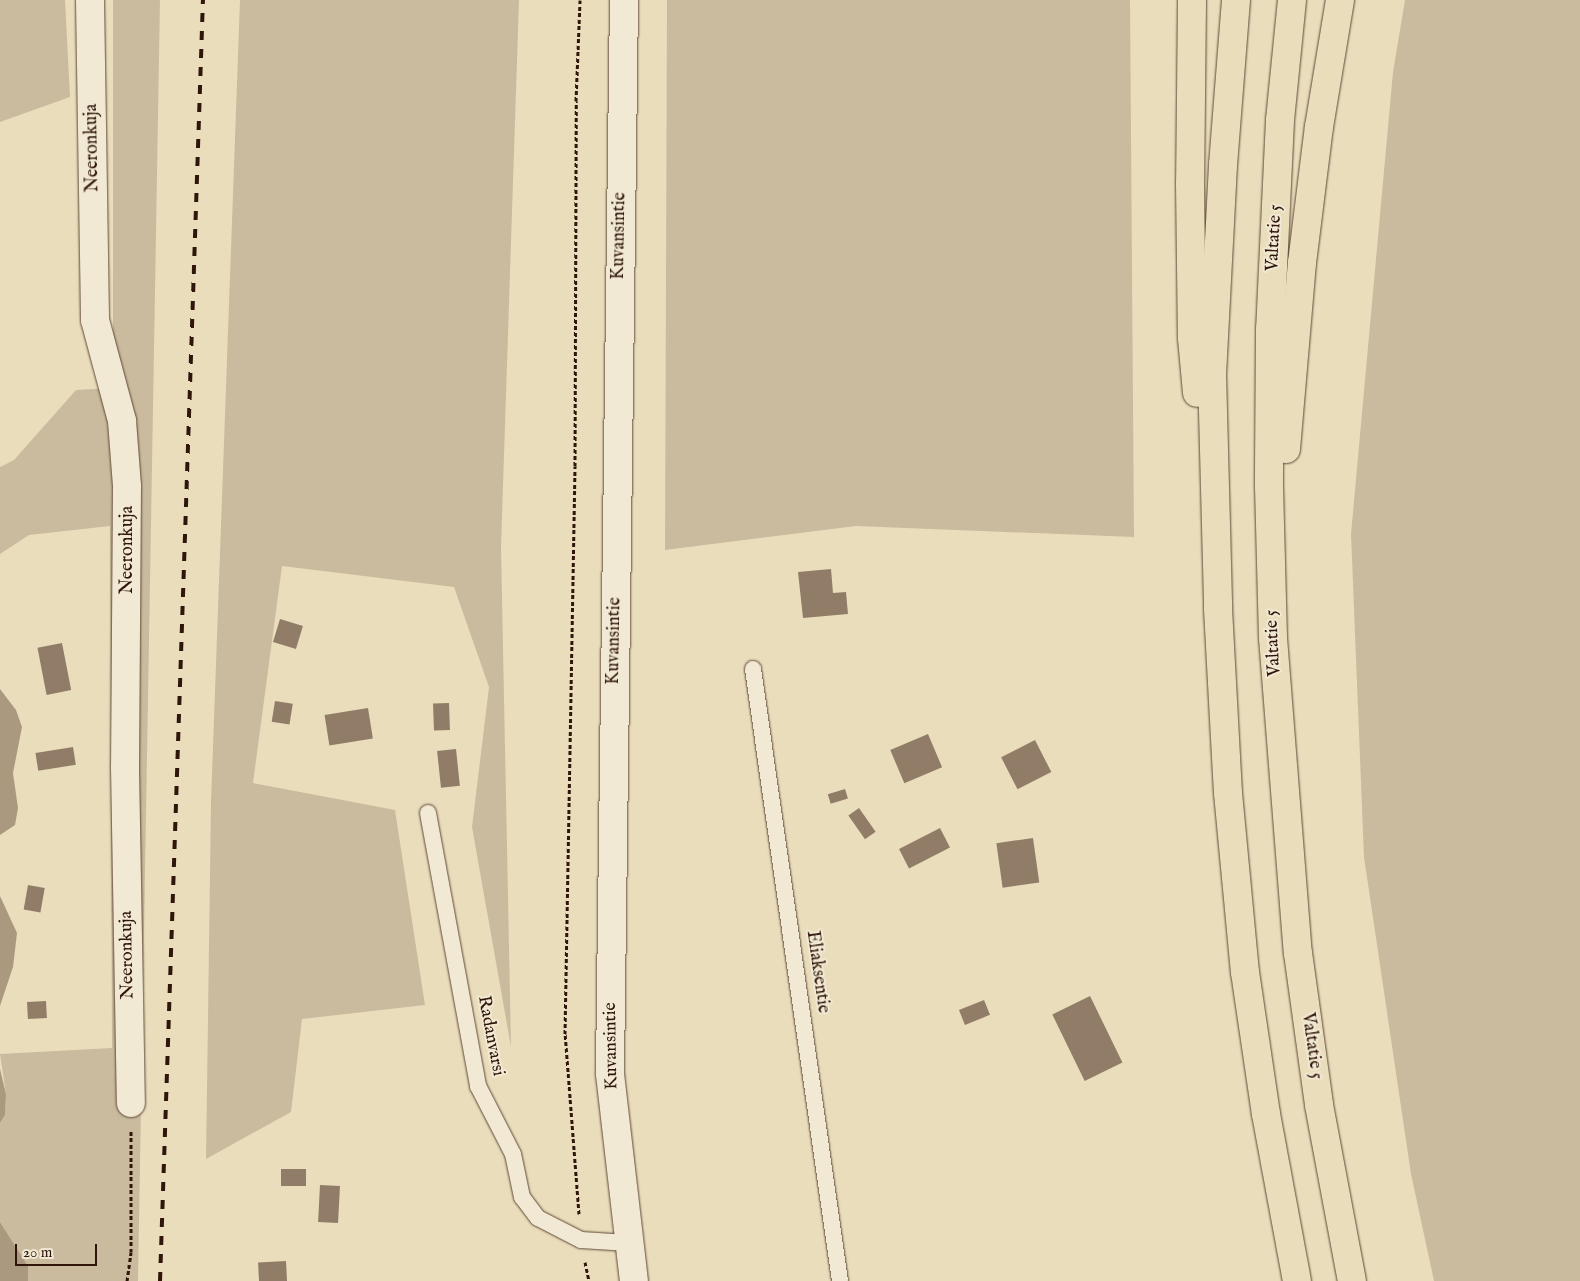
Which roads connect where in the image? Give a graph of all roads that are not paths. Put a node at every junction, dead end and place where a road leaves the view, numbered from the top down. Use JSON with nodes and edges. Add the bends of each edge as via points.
{"nodes":[{"id":1,"x":90,"y":0,"type":"edge"},
{"id":2,"x":624,"y":0,"type":"edge"},
{"id":3,"x":1192,"y":0,"type":"edge"},
{"id":4,"x":1236,"y":0,"type":"edge"},
{"id":5,"x":1292,"y":0,"type":"edge"},
{"id":6,"x":1340,"y":0,"type":"edge"},
{"id":7,"x":1218,"y":609,"type":"junction"},
{"id":8,"x":1273,"y":638,"type":"junction"},
{"id":9,"x":753,"y":669,"type":"dead end"},
{"id":10,"x":428,"y":813,"type":"dead end"},
{"id":11,"x":131,"y":1103,"type":"road end"},
{"id":12,"x":629,"y":1243,"type":"junction"},
{"id":13,"x":634,"y":1281,"type":"edge"},
{"id":14,"x":840,"y":1281,"type":"edge"},
{"id":15,"x":1297,"y":1281,"type":"edge"},
{"id":16,"x":1352,"y":1281,"type":"edge"}],
"edges":[{"from":1,"to":11,"type":"street","name":"Neeronkuja","via":[[95,320],[122,420],[127,486],[126,767]]},
{"from":2,"to":12,"type":"street","name":"Kuvansintie","via":[[610,1074]]},
{"from":3,"to":7,"type":"highway","via":[[1192,338]]},
{"from":4,"to":7,"type":"highway","via":[[1221,193],[1212,373]]},
{"from":5,"to":8,"type":"highway","name":"Valtatie 5","via":[[1280,120],[1270,329],[1269,486]]},
{"from":6,"to":8,"type":"highway","via":[[1319,127],[1302,263]]},
{"from":7,"to":15,"type":"highway","via":[[1228,793],[1245,972],[1266,1114]]},
{"from":8,"to":16,"type":"highway","name":"Valtatie 5","via":[[1298,953],[1319,1105]]},
{"from":9,"to":14,"type":"lane","name":"Eliaksentie"},
{"from":10,"to":12,"type":"lane","name":"Radanvarsi","via":[[478,1086],[514,1154],[522,1197],[538,1218],[581,1240]]},
{"from":12,"to":13,"type":"street","name":"Kuvansintie"}]}
